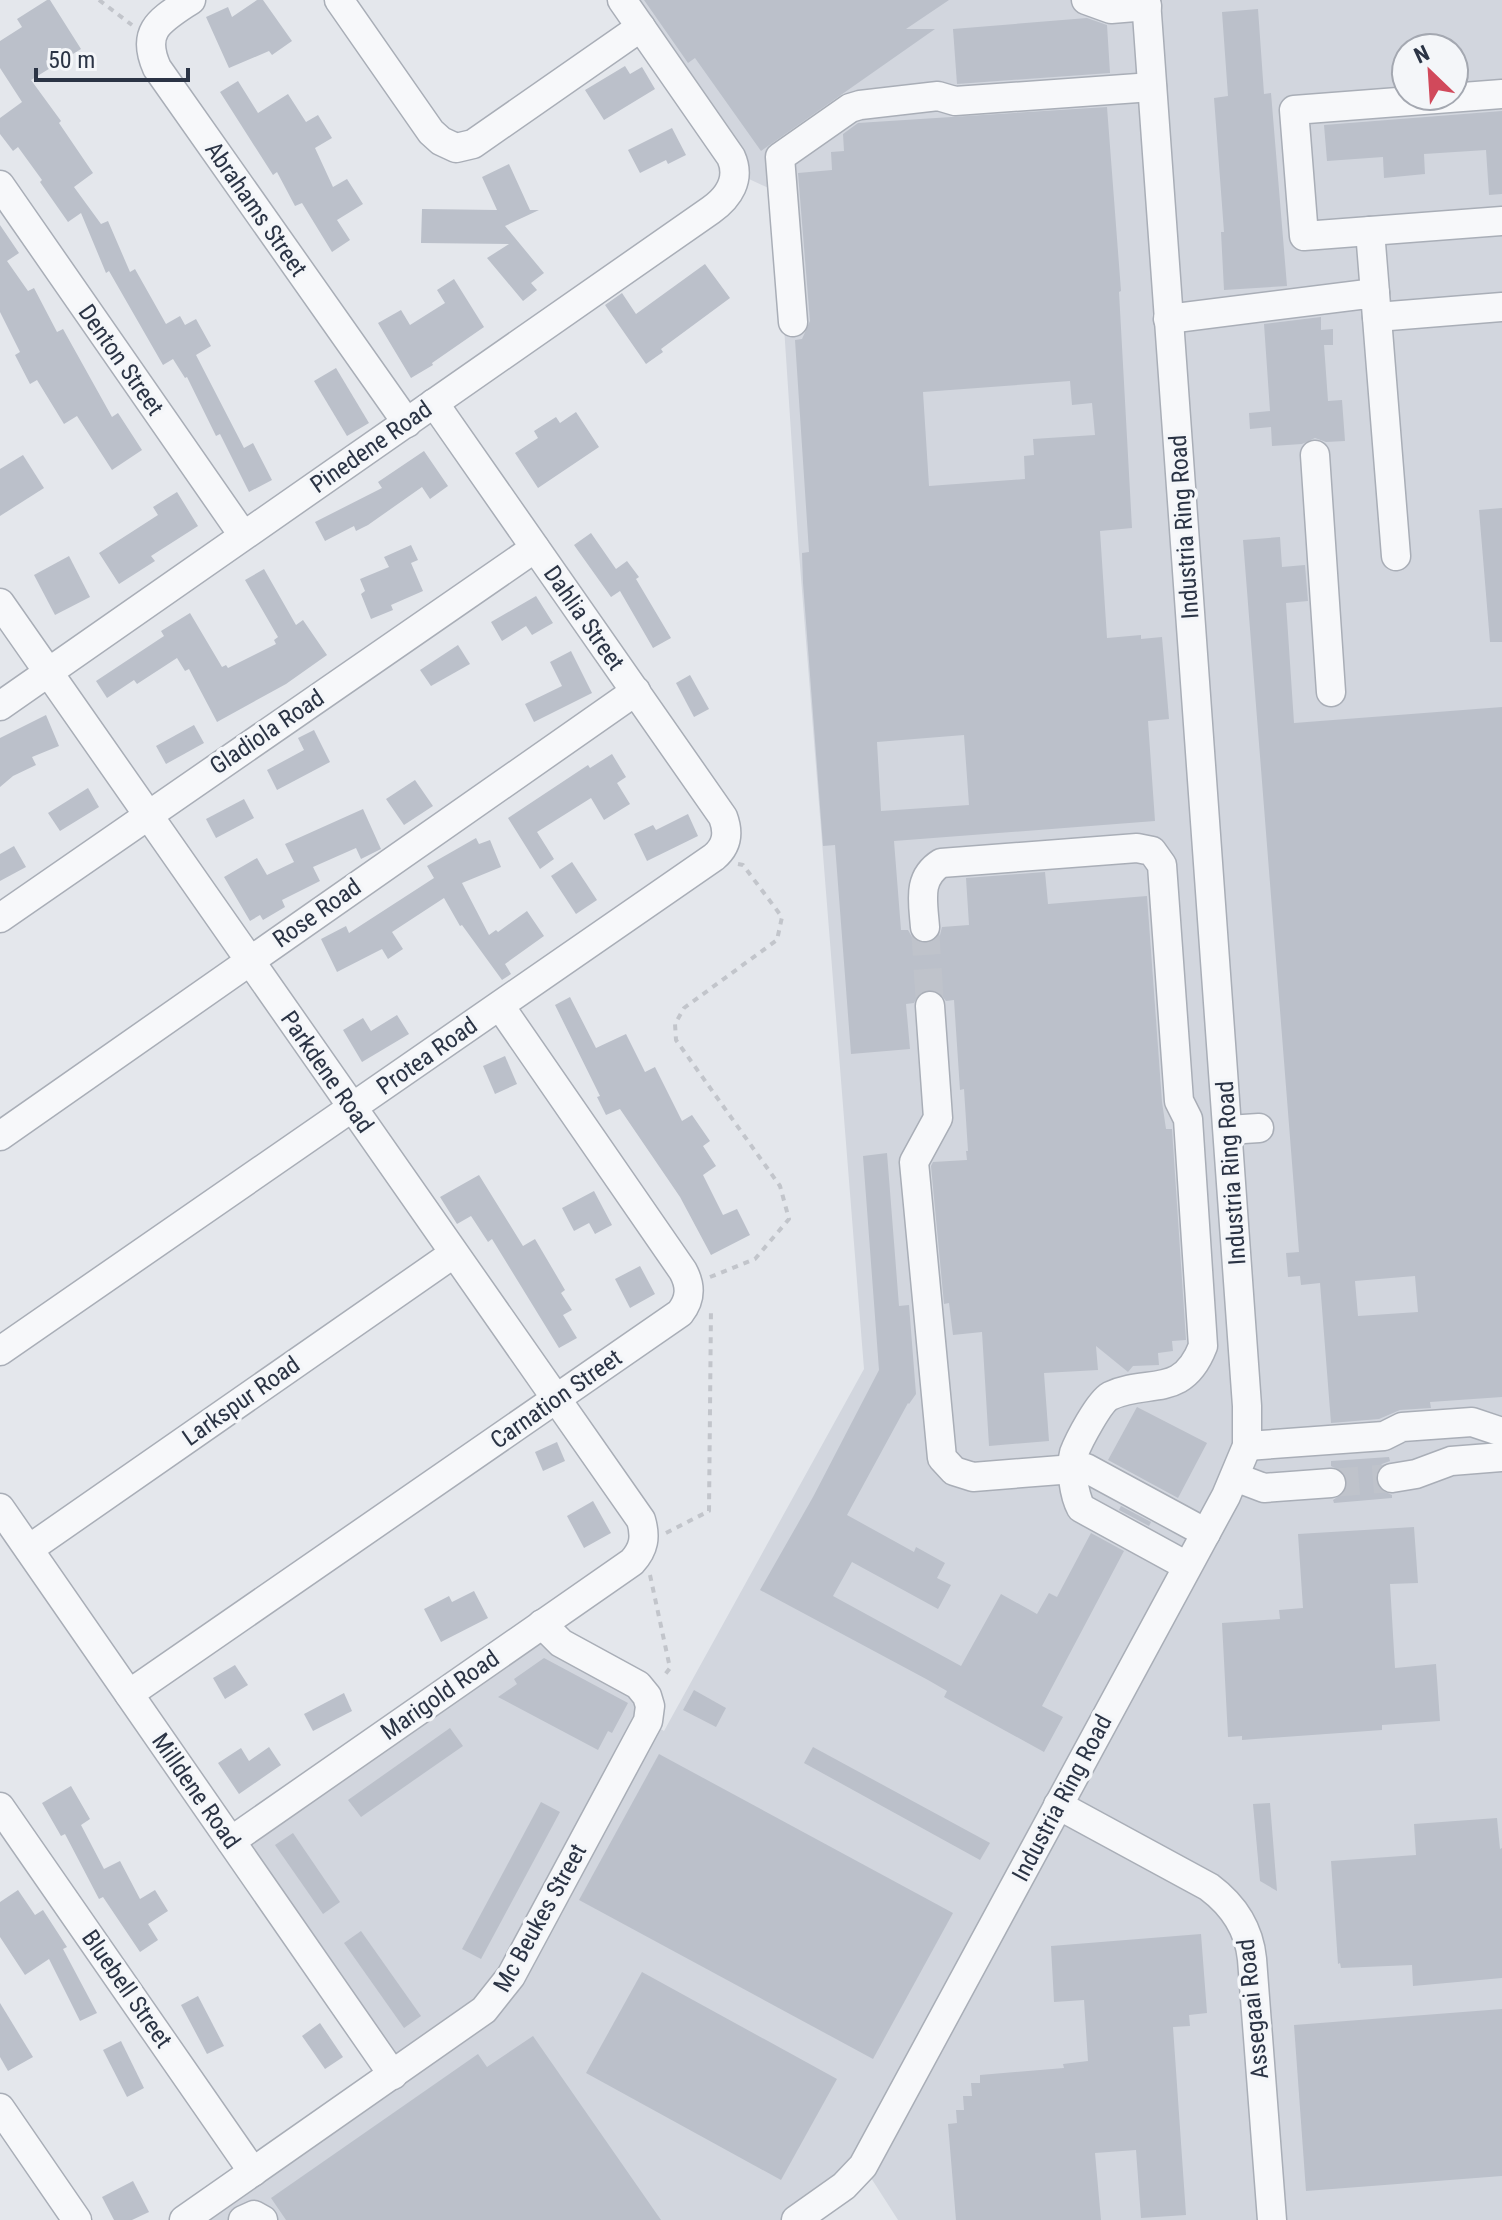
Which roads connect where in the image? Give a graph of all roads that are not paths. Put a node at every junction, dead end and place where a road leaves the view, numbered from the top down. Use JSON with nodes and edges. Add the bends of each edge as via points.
{"nodes":[{"id":1,"x":191,"y":0,"type":"edge"},
{"id":2,"x":339,"y":0,"type":"edge"},
{"id":3,"x":622,"y":0,"type":"edge"},
{"id":4,"x":1086,"y":0,"type":"edge"},
{"id":5,"x":1147,"y":3,"type":"edge"},
{"id":6,"x":641,"y":27,"type":"junction"},
{"id":7,"x":1152,"y":87,"type":"junction"},
{"id":8,"x":1502,"y":94,"type":"edge"},
{"id":9,"x":780,"y":157,"type":"junction"},
{"id":10,"x":735,"y":181,"type":"junction"},
{"id":11,"x":0,"y":185,"type":"edge"},
{"id":12,"x":1502,"y":221,"type":"edge"},
{"id":13,"x":1370,"y":231,"type":"junction"},
{"id":14,"x":1376,"y":305,"type":"junction"},
{"id":15,"x":1502,"y":307,"type":"edge"},
{"id":16,"x":1168,"y":319,"type":"junction"},
{"id":17,"x":793,"y":322,"type":"dead end"},
{"id":18,"x":434,"y":403,"type":"junction"},
{"id":19,"x":407,"y":423,"type":"junction"},
{"id":20,"x":1315,"y":455,"type":"dead end"},
{"id":21,"x":243,"y":535,"type":"junction"},
{"id":22,"x":535,"y":548,"type":"junction"},
{"id":23,"x":1396,"y":556,"type":"dead end"},
{"id":24,"x":4,"y":618,"type":"edge"},
{"id":25,"x":48,"y":672,"type":"junction"},
{"id":26,"x":636,"y":691,"type":"junction"},
{"id":27,"x":1331,"y":692,"type":"dead end"},
{"id":28,"x":0,"y":706,"type":"edge"},
{"id":29,"x":147,"y":814,"type":"junction"},
{"id":30,"x":720,"y":847,"type":"joint"},
{"id":31,"x":0,"y":918,"type":"edge"},
{"id":32,"x":925,"y":927,"type":"tunnel mouth"},
{"id":33,"x":249,"y":960,"type":"junction"},
{"id":34,"x":500,"y":1006,"type":"junction"},
{"id":35,"x":930,"y":1006,"type":"tunnel mouth"},
{"id":36,"x":352,"y":1109,"type":"junction"},
{"id":37,"x":1259,"y":1128,"type":"dead end"},
{"id":38,"x":1228,"y":1130,"type":"junction"},
{"id":39,"x":0,"y":1136,"type":"edge"},
{"id":40,"x":453,"y":1254,"type":"junction"},
{"id":41,"x":0,"y":1351,"type":"edge"},
{"id":42,"x":556,"y":1400,"type":"junction"},
{"id":43,"x":1502,"y":1432,"type":"edge"},
{"id":44,"x":1247,"y":1446,"type":"junction"},
{"id":45,"x":1502,"y":1457,"type":"edge"},
{"id":46,"x":1074,"y":1468,"type":"junction"},
{"id":47,"x":1235,"y":1477,"type":"junction"},
{"id":48,"x":1392,"y":1478,"type":"tunnel mouth"},
{"id":49,"x":1331,"y":1483,"type":"tunnel mouth"},
{"id":50,"x":0,"y":1508,"type":"edge"},
{"id":51,"x":1206,"y":1533,"type":"junction"},
{"id":52,"x":644,"y":1544,"type":"joint"},
{"id":53,"x":29,"y":1549,"type":"junction"},
{"id":54,"x":1187,"y":1566,"type":"junction"},
{"id":55,"x":542,"y":1624,"type":"junction"},
{"id":56,"x":129,"y":1694,"type":"junction"},
{"id":57,"x":1058,"y":1805,"type":"junction"},
{"id":58,"x":0,"y":1807,"type":"edge"},
{"id":59,"x":231,"y":1841,"type":"junction"},
{"id":60,"x":393,"y":2075,"type":"junction"},
{"id":61,"x":0,"y":2108,"type":"edge"},
{"id":62,"x":253,"y":2172,"type":"junction"},
{"id":63,"x":77,"y":2220,"type":"edge"},
{"id":64,"x":184,"y":2220,"type":"edge"},
{"id":65,"x":243,"y":2220,"type":"edge"},
{"id":66,"x":263,"y":2220,"type":"edge"},
{"id":67,"x":796,"y":2220,"type":"edge"},
{"id":68,"x":1272,"y":2220,"type":"edge"}],
"edges":[{"from":1,"to":19,"type":"street","name":"Abrahams Street","via":[[156,26],[150,39],[157,68]]},
{"from":2,"to":6,"type":"street","via":[[431,132],[456,148],[473,144]]},
{"from":3,"to":6,"type":"street"},
{"from":4,"to":5,"type":"street","via":[[1111,9]]},
{"from":5,"to":7,"type":"street","name":"Industria Ring Road"},
{"from":6,"to":10,"type":"street","via":[[727,150]]},
{"from":7,"to":9,"type":"street","via":[[955,101],[938,96],[860,105]]},
{"from":7,"to":16,"type":"street","name":"Industria Ring Road"},
{"from":8,"to":13,"type":"street","via":[[1294,110],[1304,236]]},
{"from":9,"to":10,"type":"street","via":[[748,180]]},
{"from":9,"to":17,"type":"street"},
{"from":10,"to":18,"type":"street","name":"Pinedene Road","via":[[720,203]]},
{"from":11,"to":21,"type":"street","name":"Denton Street"},
{"from":12,"to":13,"type":"street"},
{"from":13,"to":14,"type":"street"},
{"from":14,"to":15,"type":"street"},
{"from":14,"to":16,"type":"street"},
{"from":14,"to":23,"type":"street"},
{"from":16,"to":38,"type":"street","name":"Industria Ring Road"},
{"from":18,"to":19,"type":"street","name":"Pinedene Road"},
{"from":18,"to":22,"type":"street","name":"Dahlia Street"},
{"from":19,"to":21,"type":"street","name":"Pinedene Road"},
{"from":20,"to":27,"type":"street"},
{"from":21,"to":25,"type":"street","name":"Pinedene Road"},
{"from":22,"to":26,"type":"street","name":"Dahlia Street"},
{"from":22,"to":29,"type":"street","name":"Gladiola Road"},
{"from":24,"to":25,"type":"street","name":"Parkdene Road"},
{"from":25,"to":28,"type":"street","name":"Pinedene Road"},
{"from":25,"to":29,"type":"street","name":"Parkdene Road"},
{"from":26,"to":30,"type":"street","name":"Dahlia Street","via":[[723,817]]},
{"from":26,"to":33,"type":"street","name":"Rose Road"},
{"from":29,"to":31,"type":"street","name":"Gladiola Road"},
{"from":29,"to":33,"type":"street","name":"Parkdene Road"},
{"from":30,"to":34,"type":"street","name":"Protea Road"},
{"from":32,"to":46,"type":"street","via":[[925,878],[950,861],[1137,848],[1152,851],[1164,871],[1203,1346],[1175,1381],[1103,1401],[1076,1449]]},
{"from":33,"to":36,"type":"street","name":"Parkdene Road"},
{"from":33,"to":39,"type":"street","name":"Rose Road"},
{"from":34,"to":36,"type":"street","name":"Protea Road"},
{"from":34,"to":42,"type":"street","name":"Carnation Street","via":[[689,1286],[680,1313]]},
{"from":35,"to":46,"type":"street","via":[[938,1118],[914,1162],[942,1458],[954,1471],[973,1477]]},
{"from":36,"to":40,"type":"street","name":"Parkdene Road"},
{"from":36,"to":41,"type":"street","name":"Protea Road"},
{"from":37,"to":38,"type":"street"},
{"from":38,"to":44,"type":"street","name":"Industria Ring Road"},
{"from":40,"to":42,"type":"street","name":"Parkdene Road"},
{"from":40,"to":53,"type":"street","name":"Larkspur Road"},
{"from":42,"to":52,"type":"street","name":"Parkdene Road","via":[[641,1520]]},
{"from":42,"to":56,"type":"street","name":"Carnation Street"},
{"from":43,"to":44,"type":"street","via":[[1472,1422],[1402,1427],[1384,1436]]},
{"from":44,"to":47,"type":"street","name":"Industria Ring Road"},
{"from":45,"to":48,"type":"street","via":[[1451,1461]]},
{"from":46,"to":51,"type":"street","via":[[1093,1470]]},
{"from":46,"to":54,"type":"street","via":[[1081,1508]]},
{"from":47,"to":49,"type":"street","via":[[1264,1488]]},
{"from":47,"to":51,"type":"street","name":"Industria Ring Road"},
{"from":50,"to":53,"type":"street","name":"Milldene Road"},
{"from":51,"to":54,"type":"street","name":"Industria Ring Road"},
{"from":52,"to":55,"type":"street","name":"Marigold Road","via":[[632,1562]]},
{"from":53,"to":56,"type":"street","name":"Milldene Road"},
{"from":54,"to":57,"type":"street","name":"Industria Ring Road"},
{"from":55,"to":59,"type":"street","name":"Marigold Road"},
{"from":55,"to":60,"type":"street","name":"Mc Beukes Street","via":[[561,1643],[638,1685],[650,1706],[648,1721],[503,1988],[484,2010]]},
{"from":56,"to":59,"type":"street","name":"Milldene Road"},
{"from":57,"to":67,"type":"street","name":"Industria Ring Road","via":[[863,2166]]},
{"from":57,"to":68,"type":"street","name":"Assegaai Road","via":[[1209,1887],[1244,1927],[1251,1948]]},
{"from":58,"to":62,"type":"street","name":"Bluebell Street"},
{"from":59,"to":60,"type":"street","name":"Milldene Road"},
{"from":60,"to":62,"type":"street","name":"Mc Beukes Street"},
{"from":61,"to":63,"type":"street"},
{"from":62,"to":64,"type":"street","name":"Mc Beukes Street"},
{"from":65,"to":66,"type":"street","via":[[254,2215]]}]}
